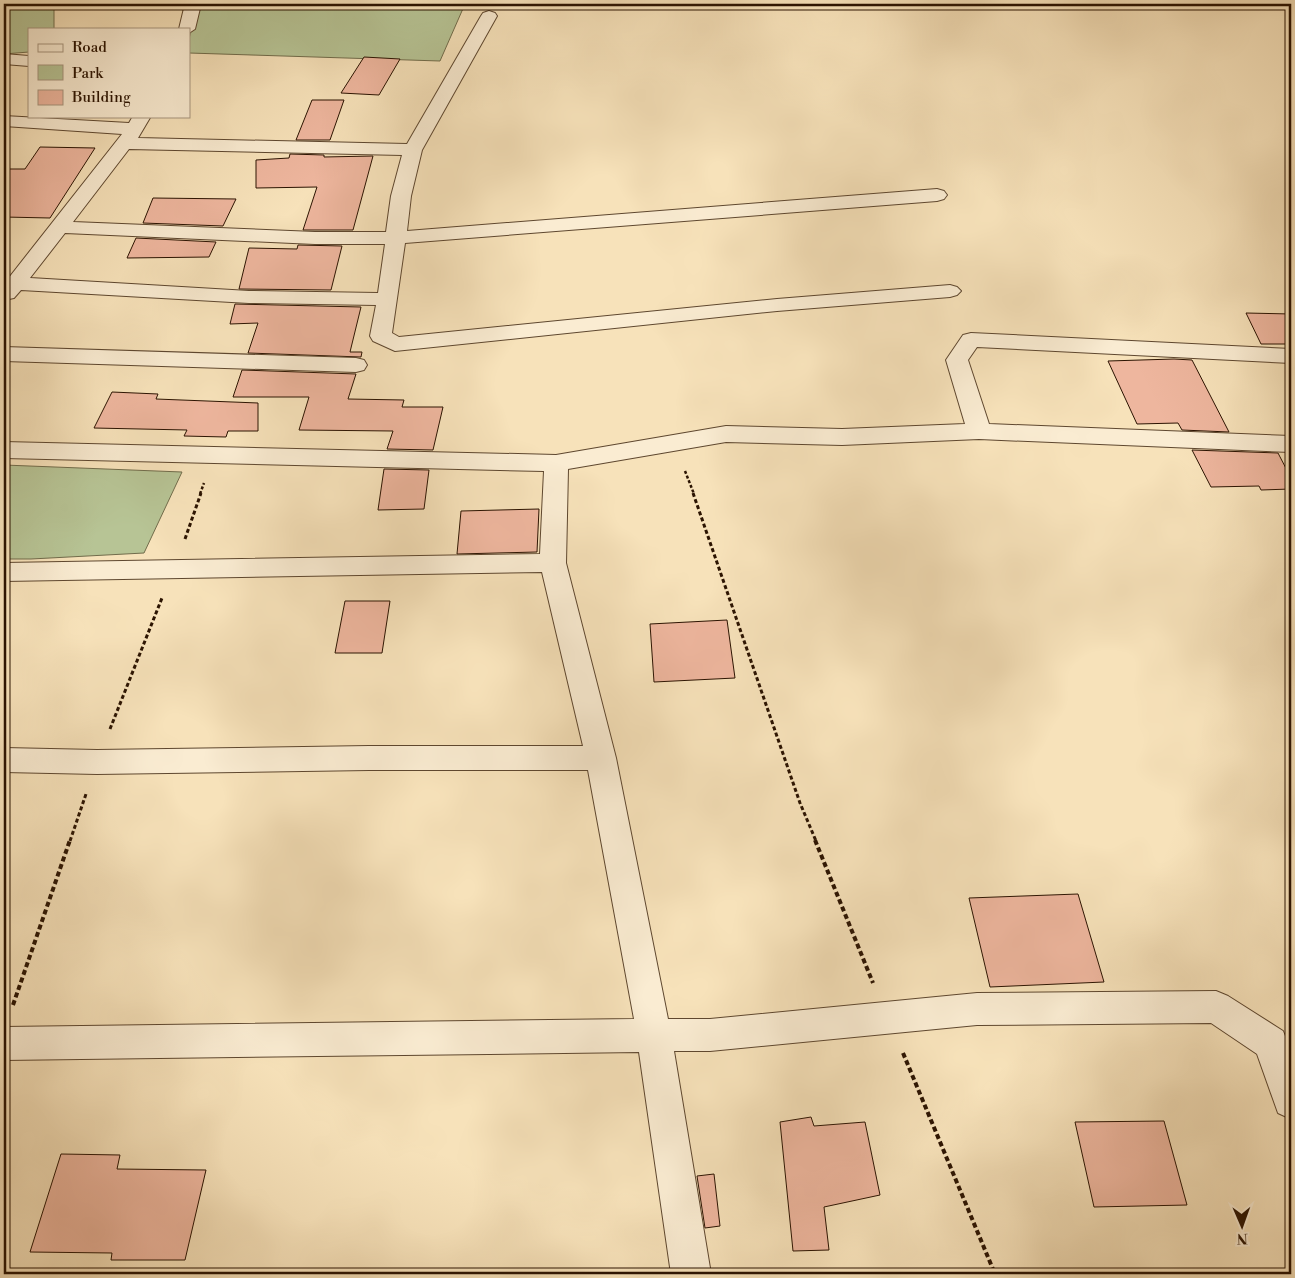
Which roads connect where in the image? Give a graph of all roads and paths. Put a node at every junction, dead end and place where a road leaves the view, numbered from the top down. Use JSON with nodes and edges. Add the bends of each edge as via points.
{"nodes":[{"id":1,"x":193,"y":4,"type":"edge"},
{"id":2,"x":489,"y":16,"type":"dead end"},
{"id":3,"x":187,"y":28,"type":"edge"},
{"id":4,"x":4,"y":59,"type":"edge"},
{"id":5,"x":28,"y":61,"type":"edge"},
{"id":6,"x":4,"y":121,"type":"edge"},
{"id":7,"x":134,"y":129,"type":"edge"},
{"id":8,"x":413,"y":150,"type":"junction"},
{"id":9,"x":937,"y":195,"type":"dead end"},
{"id":10,"x":60,"y":227,"type":"junction"},
{"id":11,"x":396,"y":238,"type":"junction"},
{"id":12,"x":10,"y":291,"type":"edge"},
{"id":13,"x":950,"y":291,"type":"dead end"},
{"id":14,"x":388,"y":299,"type":"junction"},
{"id":15,"x":4,"y":354,"type":"edge"},
{"id":16,"x":1291,"y":356,"type":"edge"},
{"id":17,"x":356,"y":365,"type":"dead end"},
{"id":18,"x":979,"y":431,"type":"junction"},
{"id":19,"x":675,"y":444,"type":"junction"},
{"id":20,"x":1291,"y":444,"type":"edge"},
{"id":21,"x":4,"y":450,"type":"edge"},
{"id":22,"x":556,"y":463,"type":"junction"},
{"id":23,"x":553,"y":563,"type":"junction"},
{"id":24,"x":4,"y":572,"type":"edge"},
{"id":25,"x":601,"y":758,"type":"junction"},
{"id":26,"x":4,"y":760,"type":"edge"},
{"id":27,"x":888,"y":1018,"type":"junction"},
{"id":28,"x":654,"y":1035,"type":"junction"},
{"id":29,"x":4,"y":1044,"type":"edge"},
{"id":30,"x":1291,"y":1101,"type":"edge"},
{"id":31,"x":691,"y":1274,"type":"edge"},
{"id":32,"x":995,"y":1274,"type":"edge"}],
"edges":[{"from":1,"to":3,"type":"street"},
{"from":2,"to":8,"type":"street"},
{"from":4,"to":5,"type":"street"},
{"from":6,"to":7,"type":"street"},
{"from":7,"to":8,"type":"street"},
{"from":7,"to":10,"type":"street"},
{"from":8,"to":11,"type":"street","via":[[401,196]]},
{"from":9,"to":11,"type":"street"},
{"from":10,"to":11,"type":"street","via":[[315,238]]},
{"from":10,"to":12,"type":"street"},
{"from":11,"to":14,"type":"street"},
{"from":12,"to":14,"type":"street"},
{"from":13,"to":14,"type":"street","via":[[777,305],[395,344],[381,336]]},
{"from":15,"to":17,"type":"street"},
{"from":16,"to":18,"type":"street","via":[[971,340],[957,360]]},
{"from":18,"to":19,"type":"street","via":[[842,437],[726,434]]},
{"from":18,"to":20,"type":"street"},
{"from":19,"to":22,"type":"street"},
{"from":19,"to":27,"type":"path","via":[[800,803]]},
{"from":21,"to":22,"type":"street"},
{"from":22,"to":23,"type":"street"},
{"from":23,"to":24,"type":"street"},
{"from":23,"to":25,"type":"street"},
{"from":25,"to":26,"type":"street"},
{"from":25,"to":28,"type":"street"},
{"from":27,"to":28,"type":"street","via":[[710,1035]]},
{"from":27,"to":30,"type":"street","via":[[977,1009],[1216,1007],[1272,1043]]},
{"from":27,"to":32,"type":"path"},
{"from":28,"to":29,"type":"street"},
{"from":28,"to":31,"type":"street"}]}
